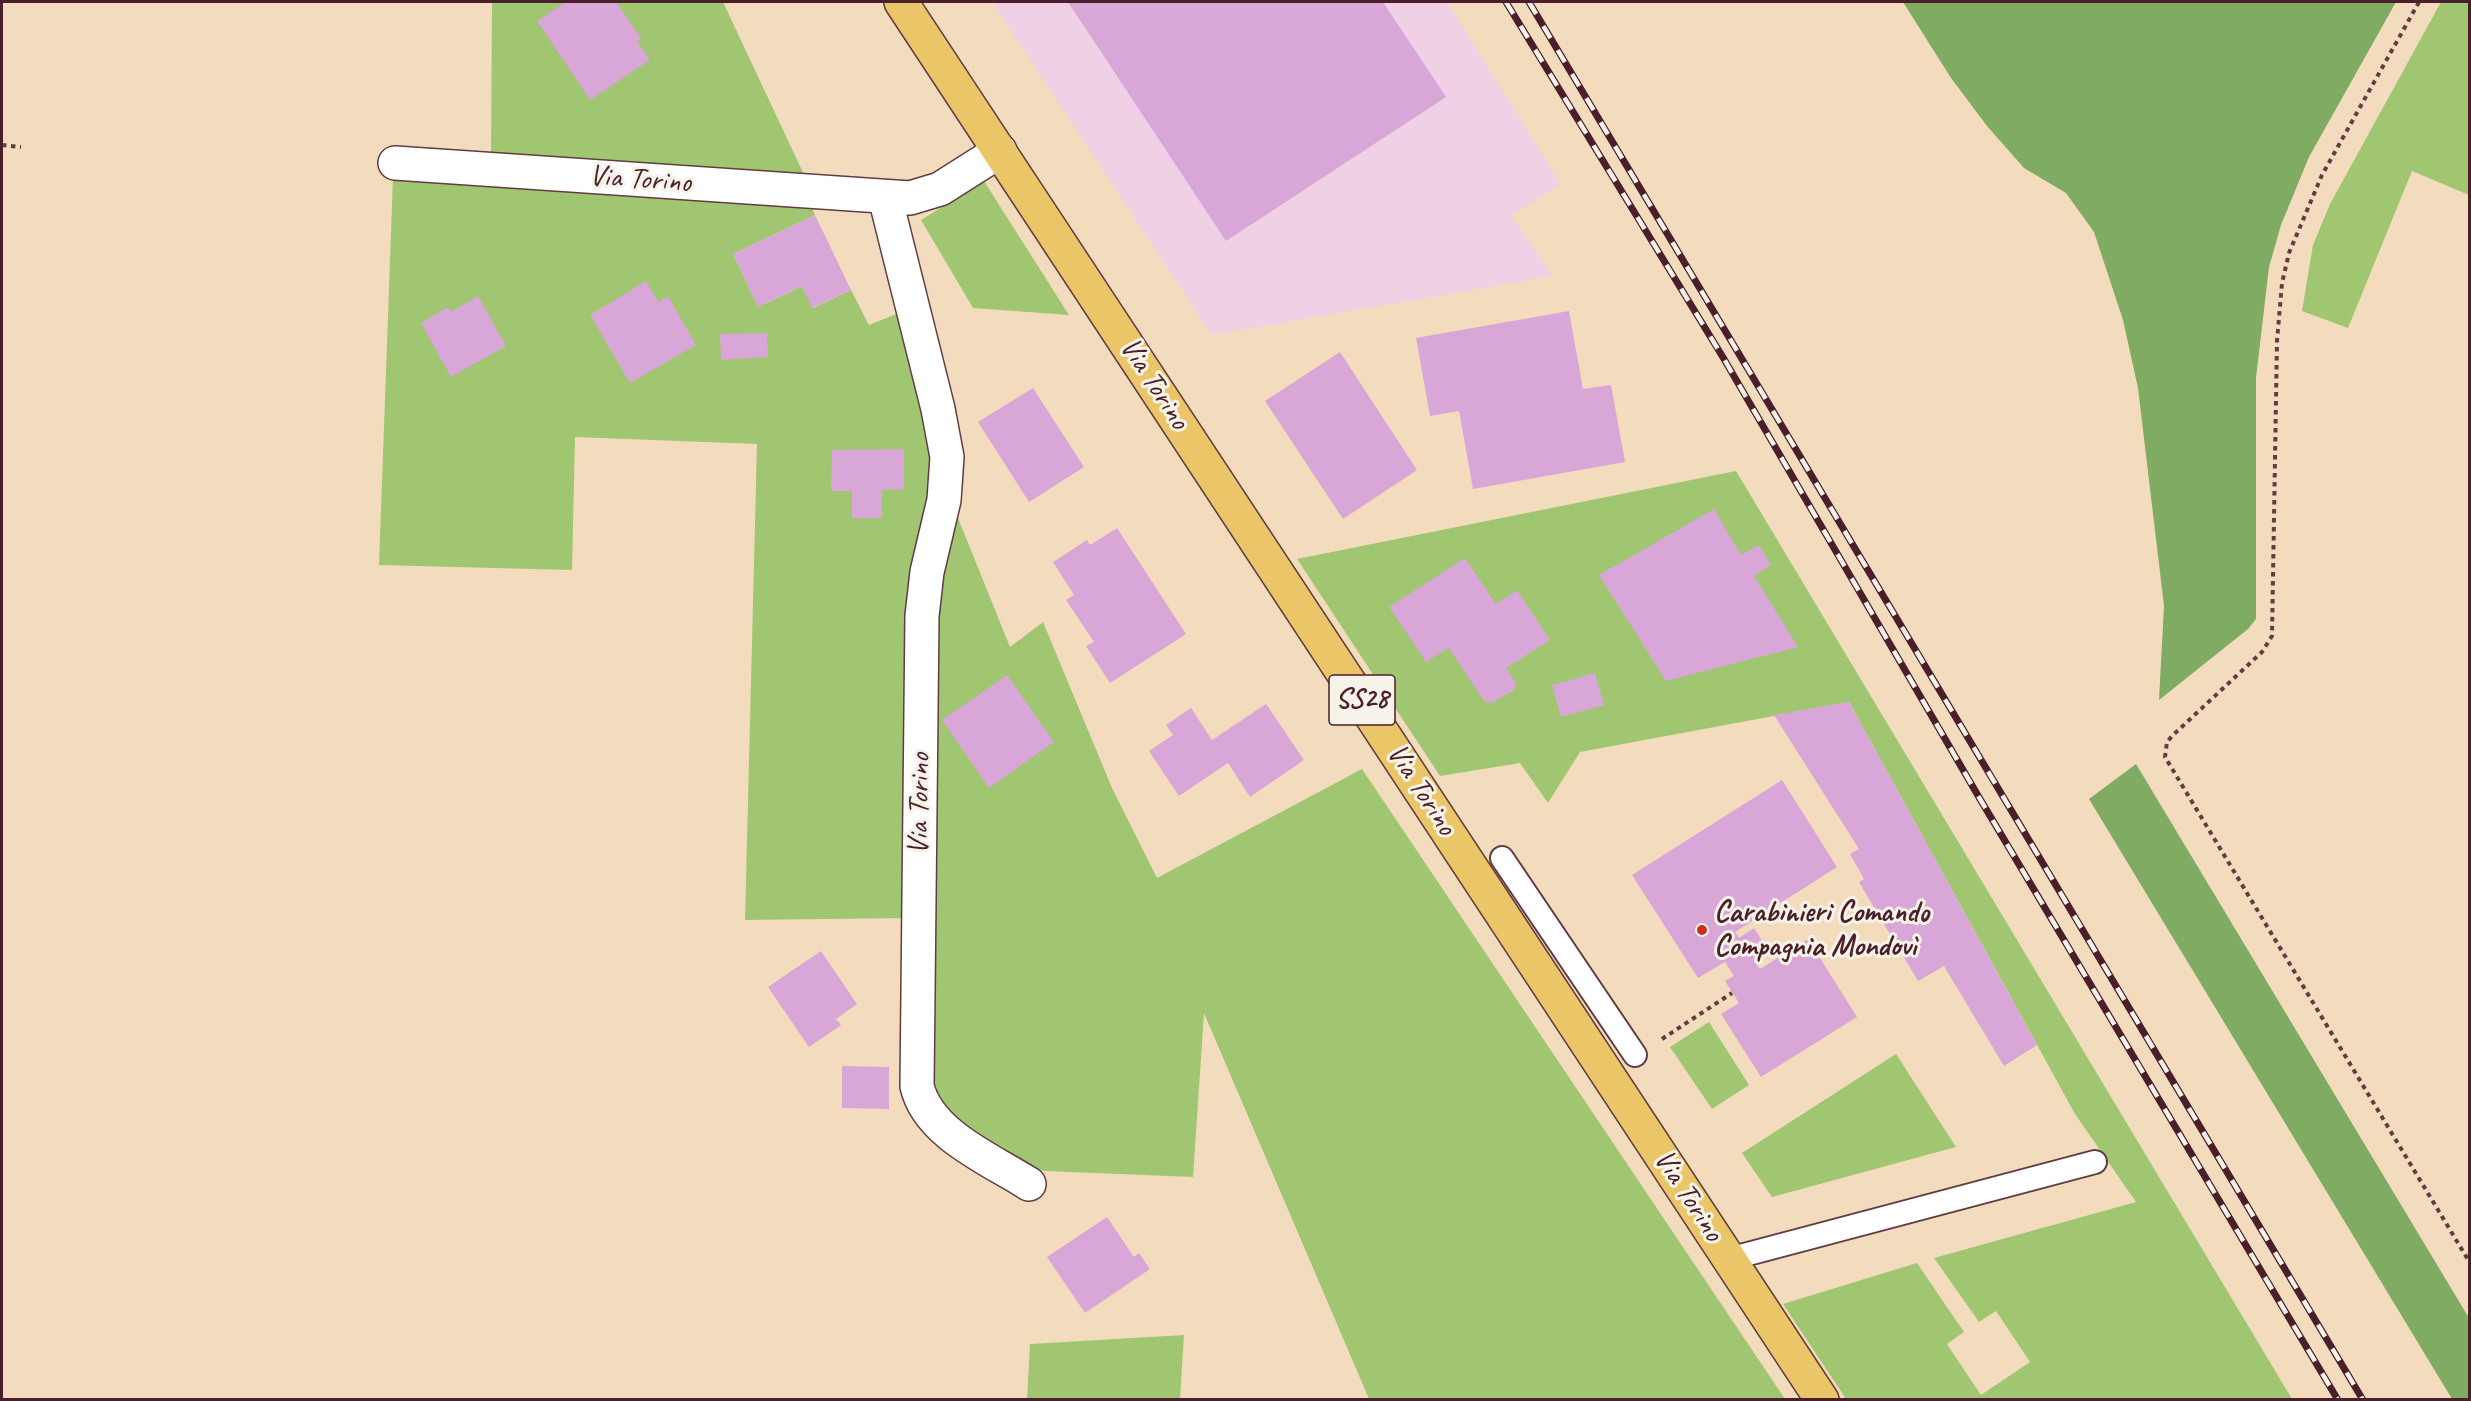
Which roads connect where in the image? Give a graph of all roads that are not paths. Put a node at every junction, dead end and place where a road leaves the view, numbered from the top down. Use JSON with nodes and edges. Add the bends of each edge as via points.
{"nodes":[{"id":1,"x":901,"y":2,"type":"edge"},
{"id":2,"x":1000,"y":150,"type":"junction"},
{"id":3,"x":395,"y":163,"type":"dead end"},
{"id":4,"x":885,"y":197,"type":"junction"},
{"id":5,"x":1502,"y":858,"type":"dead end"},
{"id":6,"x":1635,"y":1055,"type":"dead end"},
{"id":7,"x":2095,"y":1162,"type":"dead end"},
{"id":8,"x":1029,"y":1185,"type":"dead end"},
{"id":9,"x":1729,"y":1259,"type":"junction"},
{"id":10,"x":1822,"y":1400,"type":"edge"}],
"edges":[{"from":1,"to":2,"type":"main road","name":"Via Torino","number":"SS28"},
{"from":2,"to":4,"type":"street","name":"Via Torino","via":[[926,195]]},
{"from":2,"to":9,"type":"main road","name":"Via Torino","number":"SS28"},
{"from":3,"to":4,"type":"street","name":"Via Torino"},
{"from":4,"to":8,"type":"street","name":"Via Torino","via":[[947,457],[944,500],[927,572],[922,616],[917,1086],[933,1121]]},
{"from":5,"to":6,"type":"lane"},
{"from":7,"to":9,"type":"lane"},
{"from":9,"to":10,"type":"main road","name":"Via Torino","number":"SS28"}]}
